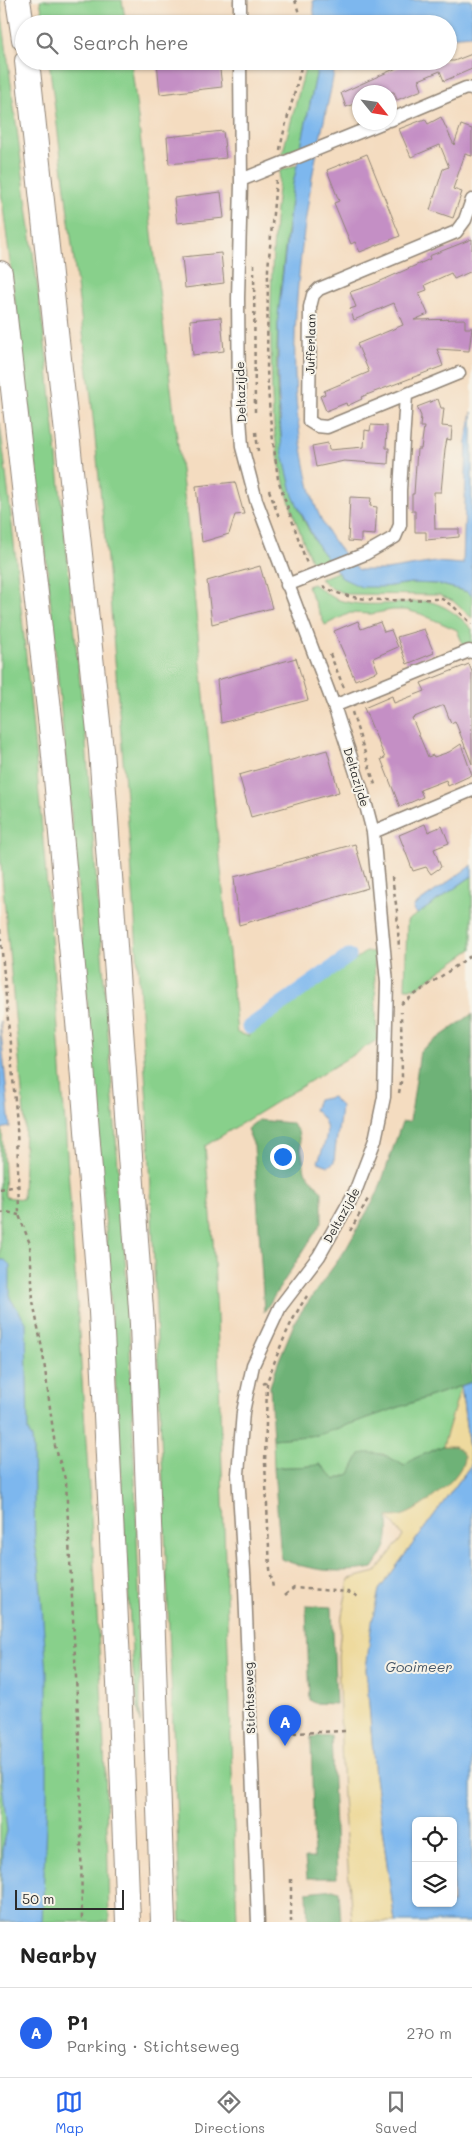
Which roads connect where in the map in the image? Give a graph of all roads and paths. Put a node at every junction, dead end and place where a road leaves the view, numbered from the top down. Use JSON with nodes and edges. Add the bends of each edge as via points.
{"nodes":[{"id":1,"x":18,"y":0,"type":"edge"},
{"id":2,"x":240,"y":0,"type":"edge"},
{"id":3,"x":295,"y":0,"type":"edge"},
{"id":4,"x":20,"y":15,"type":"edge"},
{"id":5,"x":240,"y":15,"type":"edge"},
{"id":6,"x":299,"y":15,"type":"edge"},
{"id":7,"x":28,"y":70,"type":"edge"},
{"id":8,"x":240,"y":70,"type":"edge"},
{"id":9,"x":301,"y":70,"type":"edge"},
{"id":10,"x":472,"y":89,"type":"edge"},
{"id":11,"x":397,"y":117,"type":"edge"},
{"id":12,"x":365,"y":130,"type":"edge"},
{"id":13,"x":280,"y":164,"type":"junction"},
{"id":14,"x":241,"y":180,"type":"junction"},
{"id":15,"x":472,"y":200,"type":"edge"},
{"id":16,"x":254,"y":264,"type":"dead end"},
{"id":17,"x":0,"y":273,"type":"edge"},
{"id":18,"x":459,"y":373,"type":"dead end"},
{"id":19,"x":406,"y":395,"type":"junction"},
{"id":20,"x":255,"y":421,"type":"dead end"},
{"id":21,"x":256,"y":429,"type":"dead end"},
{"id":22,"x":258,"y":454,"type":"dead end"},
{"id":23,"x":268,"y":486,"type":"dead end"},
{"id":24,"x":281,"y":524,"type":"dead end"},
{"id":25,"x":311,"y":575,"type":"junction"},
{"id":26,"x":287,"y":585,"type":"junction"},
{"id":27,"x":472,"y":624,"type":"edge"},
{"id":28,"x":472,"y":652,"type":"edge"},
{"id":29,"x":334,"y":706,"type":"junction"},
{"id":30,"x":472,"y":790,"type":"edge"},
{"id":31,"x":373,"y":832,"type":"junction"},
{"id":32,"x":0,"y":929,"type":"edge"},
{"id":33,"x":472,"y":955,"type":"edge"},
{"id":34,"x":401,"y":1004,"type":"dead end"},
{"id":35,"x":18,"y":1186,"type":"junction"},
{"id":36,"x":0,"y":1189,"type":"edge"},
{"id":37,"x":0,"y":1213,"type":"edge"},
{"id":38,"x":19,"y":1215,"type":"junction"},
{"id":39,"x":267,"y":1382,"type":"dead end"},
{"id":40,"x":238,"y":1474,"type":"joint"},
{"id":41,"x":273,"y":1588,"type":"dead end"},
{"id":42,"x":285,"y":1595,"type":"dead end"},
{"id":43,"x":361,"y":1598,"type":"dead end"},
{"id":44,"x":346,"y":1731,"type":"dead end"},
{"id":45,"x":293,"y":1733,"type":"dead end"},
{"id":46,"x":291,"y":1880,"type":"dead end"},
{"id":47,"x":82,"y":1922,"type":"edge"},
{"id":48,"x":128,"y":1922,"type":"edge"},
{"id":49,"x":164,"y":1922,"type":"edge"},
{"id":50,"x":258,"y":1922,"type":"edge"},
{"id":51,"x":291,"y":1922,"type":"edge"}],
"edges":[{"from":1,"to":4,"type":"highway"},
{"from":2,"to":5,"type":"street"},
{"from":3,"to":6,"type":"path"},
{"from":7,"to":49,"type":"highway","via":[[103,780],[142,1324]]},
{"from":8,"to":14,"type":"street","name":"Deltazijde"},
{"from":9,"to":13,"type":"path","via":[[282,140]]},
{"from":10,"to":11,"type":"street","via":[[466,88]]},
{"from":12,"to":13,"type":"street"},
{"from":13,"to":14,"type":"street"},
{"from":13,"to":25,"type":"path","via":[[272,208],[268,269],[270,418],[278,479]]},
{"from":14,"to":26,"type":"street","name":"Deltazijde","via":[[238,298],[242,447],[256,500]]},
{"from":15,"to":19,"type":"street","name":"Jufferlaan","via":[[465,220],[456,232],[319,289],[313,295],[310,307],[309,421],[316,426],[327,427]]},
{"from":16,"to":20,"type":"path","name":"Deltazijde"},
{"from":17,"to":48,"type":"highway","via":[[53,746],[93,1204],[119,1683]]},
{"from":18,"to":19,"type":"street","name":"Jufferlaan"},
{"from":19,"to":25,"type":"street","via":[[400,525],[395,537],[365,554]]},
{"from":21,"to":22,"type":"path","name":"Deltazijde"},
{"from":23,"to":24,"type":"path"},
{"from":25,"to":26,"type":"street"},
{"from":25,"to":27,"type":"path","via":[[334,593],[352,598],[442,599]]},
{"from":26,"to":29,"type":"street","name":"Deltazijde"},
{"from":28,"to":29,"type":"street"},
{"from":29,"to":31,"type":"street","name":"Deltazijde"},
{"from":30,"to":31,"type":"street"},
{"from":31,"to":40,"type":"street","name":"Deltazijde","via":[[387,983],[384,1097],[375,1140],[356,1192],[318,1256],[280,1307],[253,1365],[243,1412]]},
{"from":32,"to":35,"type":"path","via":[[17,1124]]},
{"from":33,"to":34,"type":"path"},
{"from":35,"to":36,"type":"path"},
{"from":35,"to":38,"type":"path"},
{"from":37,"to":38,"type":"path"},
{"from":38,"to":47,"type":"path","via":[[30,1244],[34,1301],[54,1446],[66,1482],[80,1755]]},
{"from":39,"to":41,"type":"path","via":[[264,1430]]},
{"from":40,"to":50,"type":"street","name":"Stichtseweg"},
{"from":42,"to":43,"type":"path","via":[[294,1588],[348,1592]]},
{"from":44,"to":45,"type":"path"},
{"from":46,"to":51,"type":"path"}]}
